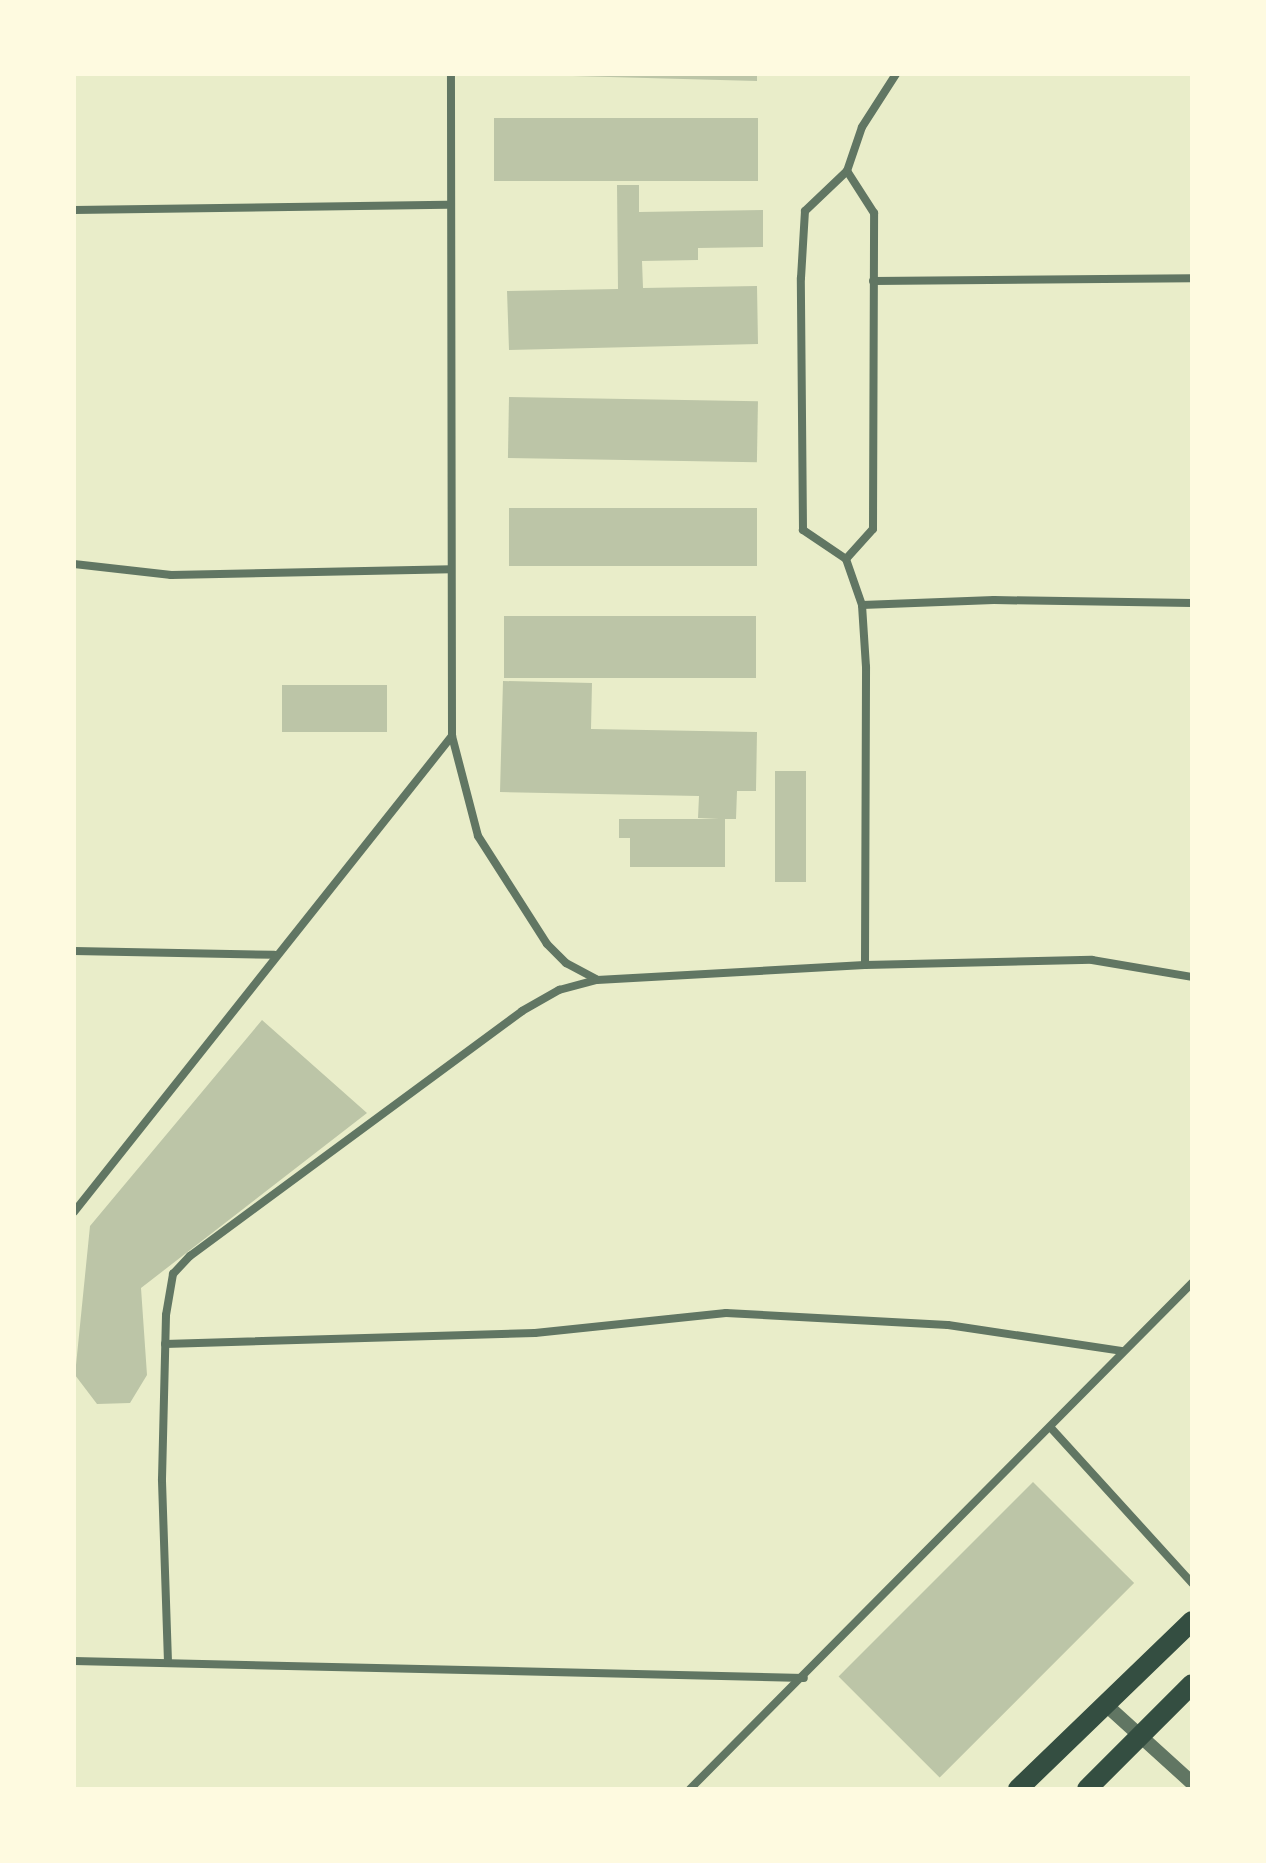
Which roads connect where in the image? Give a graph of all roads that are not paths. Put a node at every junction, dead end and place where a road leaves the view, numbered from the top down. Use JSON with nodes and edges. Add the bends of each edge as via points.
{"nodes":[{"id":1,"x":451,"y":74,"type":"edge"},
{"id":2,"x":896,"y":74,"type":"edge"},
{"id":3,"x":847,"y":171,"type":"junction"},
{"id":4,"x":447,"y":205,"type":"junction"},
{"id":5,"x":74,"y":210,"type":"edge"},
{"id":6,"x":1192,"y":278,"type":"edge"},
{"id":7,"x":873,"y":281,"type":"junction"},
{"id":8,"x":846,"y":559,"type":"junction"},
{"id":9,"x":74,"y":564,"type":"edge"},
{"id":10,"x":451,"y":569,"type":"junction"},
{"id":11,"x":1192,"y":603,"type":"edge"},
{"id":12,"x":862,"y":605,"type":"junction"},
{"id":13,"x":452,"y":736,"type":"junction"},
{"id":14,"x":74,"y":951,"type":"edge"},
{"id":15,"x":274,"y":955,"type":"junction"},
{"id":16,"x":865,"y":965,"type":"junction"},
{"id":17,"x":1192,"y":977,"type":"edge"},
{"id":18,"x":597,"y":980,"type":"junction"},
{"id":19,"x":74,"y":1212,"type":"edge"},
{"id":20,"x":1192,"y":1283,"type":"edge"},
{"id":21,"x":165,"y":1344,"type":"junction"},
{"id":22,"x":1123,"y":1351,"type":"junction"},
{"id":23,"x":1051,"y":1428,"type":"junction"},
{"id":24,"x":1192,"y":1583,"type":"edge"},
{"id":25,"x":1192,"y":1621,"type":"edge"},
{"id":26,"x":74,"y":1661,"type":"edge"},
{"id":27,"x":168,"y":1662,"type":"junction"},
{"id":28,"x":804,"y":1678,"type":"junction"},
{"id":29,"x":1192,"y":1684,"type":"edge"},
{"id":30,"x":1105,"y":1704,"type":"junction"},
{"id":31,"x":1141,"y":1736,"type":"junction"},
{"id":32,"x":1192,"y":1783,"type":"edge"},
{"id":33,"x":690,"y":1789,"type":"edge"},
{"id":34,"x":1018,"y":1789,"type":"edge"},
{"id":35,"x":1087,"y":1789,"type":"edge"}],
"edges":[{"from":1,"to":4,"type":"street"},
{"from":2,"to":3,"type":"street","via":[[862,127]]},
{"from":3,"to":7,"type":"street","via":[[874,213]]},
{"from":3,"to":8,"type":"street","via":[[805,211],[801,345],[803,530]]},
{"from":4,"to":5,"type":"street"},
{"from":4,"to":10,"type":"street"},
{"from":6,"to":7,"type":"street"},
{"from":7,"to":8,"type":"street","via":[[873,529]]},
{"from":8,"to":12,"type":"street"},
{"from":9,"to":10,"type":"street","via":[[171,575]]},
{"from":10,"to":13,"type":"street"},
{"from":11,"to":12,"type":"street","via":[[994,600]]},
{"from":12,"to":16,"type":"street"},
{"from":13,"to":15,"type":"street"},
{"from":13,"to":18,"type":"street","via":[[478,836],[547,944],[566,963]]},
{"from":14,"to":15,"type":"street"},
{"from":15,"to":19,"type":"street"},
{"from":16,"to":17,"type":"street","via":[[1092,960]]},
{"from":16,"to":18,"type":"street"},
{"from":18,"to":21,"type":"street","via":[[559,990],[522,1011],[190,1256],[169,1284]]},
{"from":20,"to":22,"type":"street"},
{"from":21,"to":22,"type":"street","via":[[535,1333],[726,1313],[948,1325]]},
{"from":21,"to":27,"type":"street","via":[[162,1479]]},
{"from":22,"to":23,"type":"street"},
{"from":23,"to":24,"type":"street"},
{"from":23,"to":28,"type":"street"},
{"from":25,"to":30,"type":"main road"},
{"from":26,"to":27,"type":"street"},
{"from":27,"to":28,"type":"street"},
{"from":28,"to":33,"type":"street"},
{"from":29,"to":31,"type":"main road"},
{"from":30,"to":31,"type":"street"},
{"from":30,"to":34,"type":"main road"},
{"from":31,"to":32,"type":"street"},
{"from":31,"to":35,"type":"main road"}]}
